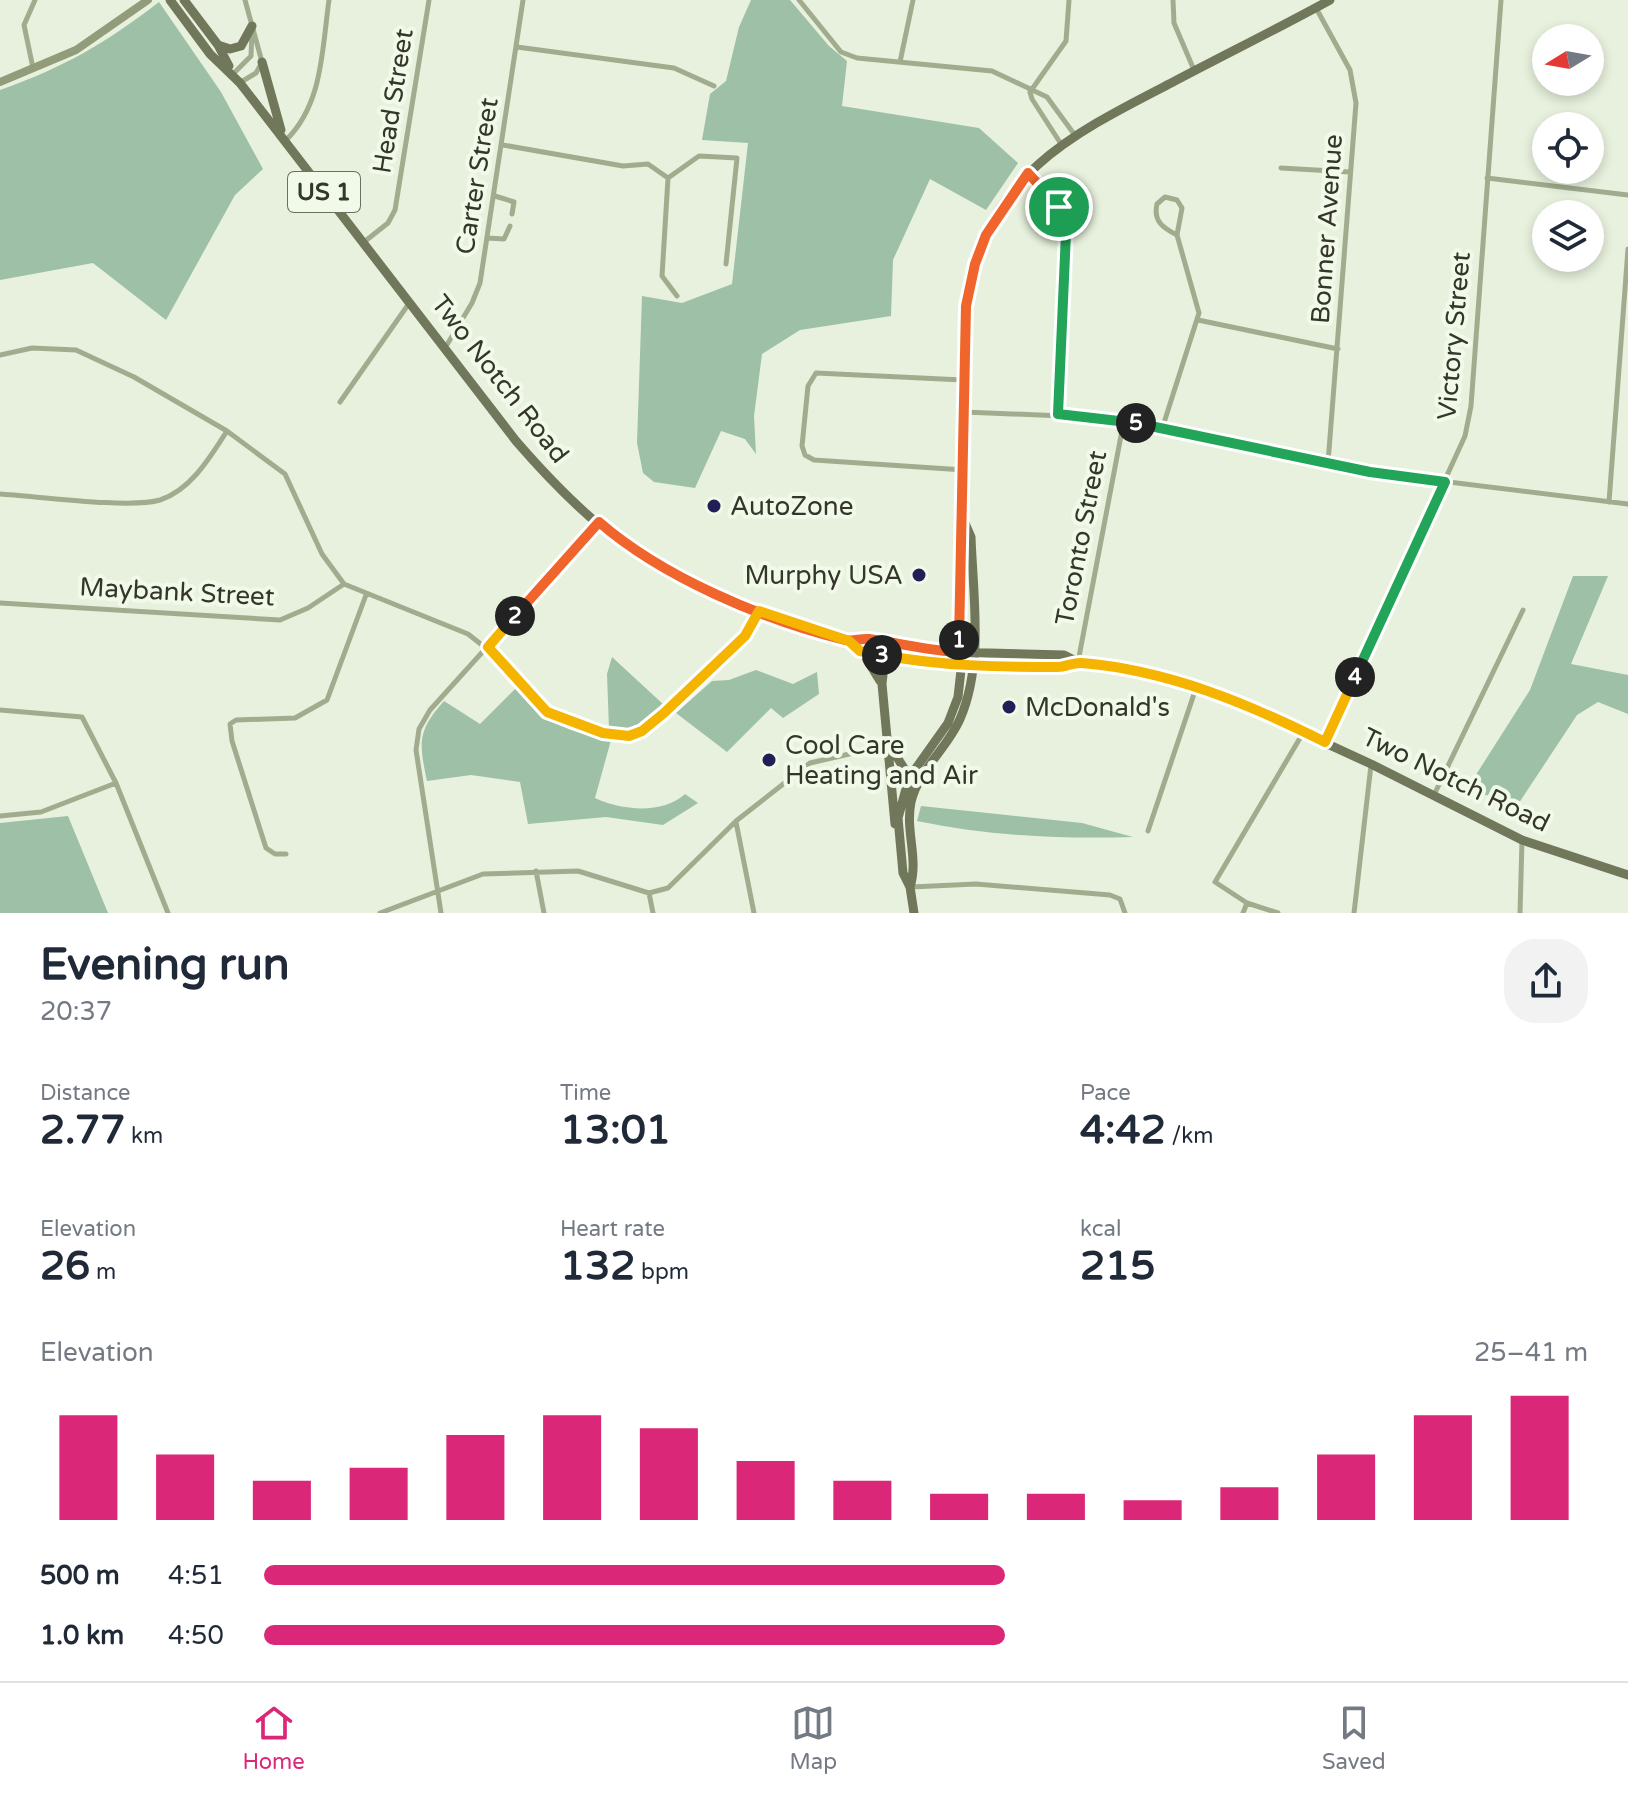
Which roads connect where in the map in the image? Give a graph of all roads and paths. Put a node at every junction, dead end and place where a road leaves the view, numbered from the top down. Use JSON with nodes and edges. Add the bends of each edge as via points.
{"nodes":[{"id":1,"x":35,"y":0,"type":"edge"},
{"id":2,"x":148,"y":0,"type":"edge"},
{"id":3,"x":170,"y":0,"type":"edge"},
{"id":4,"x":184,"y":0,"type":"edge"},
{"id":5,"x":245,"y":0,"type":"edge"},
{"id":6,"x":329,"y":0,"type":"edge"},
{"id":7,"x":429,"y":0,"type":"edge"},
{"id":8,"x":523,"y":0,"type":"edge"},
{"id":9,"x":799,"y":0,"type":"edge"},
{"id":10,"x":913,"y":0,"type":"edge"},
{"id":11,"x":1069,"y":0,"type":"edge"},
{"id":12,"x":1173,"y":0,"type":"edge"},
{"id":13,"x":1330,"y":0,"type":"edge"},
{"id":14,"x":1501,"y":0,"type":"edge"},
{"id":15,"x":1316,"y":8,"type":"junction"},
{"id":16,"x":252,"y":26,"type":"junction"},
{"id":17,"x":218,"y":45,"type":"junction"},
{"id":18,"x":517,"y":47,"type":"junction"},
{"id":19,"x":262,"y":62,"type":"junction"},
{"id":20,"x":900,"y":62,"type":"junction"},
{"id":21,"x":34,"y":69,"type":"junction"},
{"id":22,"x":1194,"y":71,"type":"junction"},
{"id":23,"x":236,"y":78,"type":"junction"},
{"id":24,"x":0,"y":82,"type":"edge"},
{"id":25,"x":714,"y":86,"type":"dead end"},
{"id":26,"x":1030,"y":92,"type":"junction"},
{"id":27,"x":1074,"y":134,"type":"junction"},
{"id":28,"x":285,"y":141,"type":"junction"},
{"id":29,"x":1061,"y":144,"type":"junction"},
{"id":30,"x":503,"y":145,"type":"junction"},
{"id":31,"x":1281,"y":168,"type":"dead end"},
{"id":32,"x":1350,"y":172,"type":"junction"},
{"id":33,"x":1028,"y":173,"type":"junction"},
{"id":34,"x":668,"y":178,"type":"junction"},
{"id":35,"x":1487,"y":178,"type":"junction"},
{"id":36,"x":1628,"y":195,"type":"edge"},
{"id":37,"x":495,"y":196,"type":"junction"},
{"id":38,"x":512,"y":214,"type":"dead end"},
{"id":39,"x":510,"y":226,"type":"dead end"},
{"id":40,"x":1177,"y":235,"type":"junction"},
{"id":41,"x":488,"y":238,"type":"junction"},
{"id":42,"x":364,"y":242,"type":"junction"},
{"id":43,"x":1628,"y":249,"type":"edge"},
{"id":44,"x":726,"y":264,"type":"dead end"},
{"id":45,"x":677,"y":296,"type":"dead end"},
{"id":46,"x":411,"y":301,"type":"junction"},
{"id":47,"x":1198,"y":320,"type":"junction"},
{"id":48,"x":444,"y":348,"type":"junction"},
{"id":49,"x":1338,"y":349,"type":"junction"},
{"id":50,"x":0,"y":355,"type":"edge"},
{"id":51,"x":964,"y":380,"type":"junction"},
{"id":52,"x":340,"y":402,"type":"dead end"},
{"id":53,"x":964,"y":412,"type":"junction"},
{"id":54,"x":1058,"y":414,"type":"junction"},
{"id":55,"x":1124,"y":420,"type":"junction"},
{"id":56,"x":1162,"y":429,"type":"junction"},
{"id":57,"x":227,"y":431,"type":"junction"},
{"id":58,"x":1328,"y":463,"type":"junction"},
{"id":59,"x":965,"y":470,"type":"junction"},
{"id":60,"x":1445,"y":482,"type":"junction"},
{"id":61,"x":0,"y":494,"type":"edge"},
{"id":62,"x":1609,"y":502,"type":"junction"},
{"id":63,"x":1628,"y":504,"type":"edge"},
{"id":64,"x":964,"y":521,"type":"junction"},
{"id":65,"x":599,"y":522,"type":"junction"},
{"id":66,"x":344,"y":584,"type":"junction"},
{"id":67,"x":366,"y":595,"type":"junction"},
{"id":68,"x":0,"y":603,"type":"edge"},
{"id":69,"x":1523,"y":610,"type":"dead end"},
{"id":70,"x":759,"y":611,"type":"junction"},
{"id":71,"x":849,"y":641,"type":"junction"},
{"id":72,"x":488,"y":647,"type":"junction"},
{"id":73,"x":973,"y":648,"type":"junction"},
{"id":74,"x":860,"y":651,"type":"junction"},
{"id":75,"x":955,"y":652,"type":"junction"},
{"id":76,"x":885,"y":656,"type":"junction"},
{"id":77,"x":1078,"y":662,"type":"junction"},
{"id":78,"x":976,"y":665,"type":"junction"},
{"id":79,"x":961,"y":667,"type":"junction"},
{"id":80,"x":882,"y":684,"type":"junction"},
{"id":81,"x":1196,"y":687,"type":"junction"},
{"id":82,"x":0,"y":710,"type":"edge"},
{"id":83,"x":1304,"y":731,"type":"junction"},
{"id":84,"x":1325,"y":742,"type":"junction"},
{"id":85,"x":889,"y":745,"type":"junction"},
{"id":86,"x":1371,"y":764,"type":"junction"},
{"id":87,"x":913,"y":782,"type":"junction"},
{"id":88,"x":116,"y":783,"type":"junction"},
{"id":89,"x":1434,"y":796,"type":"junction"},
{"id":90,"x":0,"y":816,"type":"edge"},
{"id":91,"x":736,"y":821,"type":"junction"},
{"id":92,"x":1148,"y":831,"type":"dead end"},
{"id":93,"x":898,"y":836,"type":"junction"},
{"id":94,"x":1522,"y":840,"type":"junction"},
{"id":95,"x":286,"y":854,"type":"dead end"},
{"id":96,"x":536,"y":871,"type":"junction"},
{"id":97,"x":1628,"y":875,"type":"edge"},
{"id":98,"x":910,"y":887,"type":"junction"},
{"id":99,"x":437,"y":892,"type":"junction"},
{"id":100,"x":649,"y":893,"type":"junction"},
{"id":101,"x":1247,"y":903,"type":"junction"},
{"id":102,"x":168,"y":913,"type":"edge"},
{"id":103,"x":380,"y":913,"type":"edge"},
{"id":104,"x":441,"y":913,"type":"edge"},
{"id":105,"x":544,"y":913,"type":"edge"},
{"id":106,"x":653,"y":913,"type":"edge"},
{"id":107,"x":754,"y":913,"type":"edge"},
{"id":108,"x":914,"y":913,"type":"edge"},
{"id":109,"x":1125,"y":913,"type":"edge"},
{"id":110,"x":1243,"y":913,"type":"edge"},
{"id":111,"x":1278,"y":913,"type":"edge"},
{"id":112,"x":1354,"y":913,"type":"edge"},
{"id":113,"x":1520,"y":913,"type":"edge"}],
"edges":[{"from":1,"to":21,"type":"street","via":[[24,25]]},
{"from":2,"to":21,"type":"street","via":[[76,50]]},
{"from":3,"to":23,"type":"main road","name":"Two Notch Road","number":"US 1","via":[[210,54]]},
{"from":4,"to":17,"type":"main road","name":"Two Notch Road","number":"US 1"},
{"from":5,"to":16,"type":"street"},
{"from":6,"to":28,"type":"street","via":[[313,101],[304,121]]},
{"from":7,"to":42,"type":"street","name":"Head Street","via":[[395,210],[388,223]]},
{"from":8,"to":18,"type":"street","name":"Carter Street"},
{"from":9,"to":20,"type":"street","via":[[841,52]]},
{"from":10,"to":20,"type":"street"},
{"from":11,"to":26,"type":"street","via":[[1066,41]]},
{"from":12,"to":22,"type":"street","via":[[1174,23]]},
{"from":13,"to":15,"type":"main road"},
{"from":14,"to":35,"type":"street","name":"Victory Street"},
{"from":15,"to":22,"type":"main road"},
{"from":15,"to":32,"type":"street","name":"Bonner Avenue","via":[[1355,85]]},
{"from":16,"to":17,"type":"main road","via":[[241,46]]},
{"from":16,"to":19,"type":"street"},
{"from":16,"to":23,"type":"street","via":[[251,56]]},
{"from":17,"to":23,"type":"main road","name":"Two Notch Road","number":"US 1"},
{"from":18,"to":25,"type":"street","via":[[674,68]]},
{"from":18,"to":30,"type":"street","name":"Carter Street"},
{"from":19,"to":23,"type":"street","via":[[256,73]]},
{"from":19,"to":28,"type":"main road"},
{"from":20,"to":26,"type":"street","via":[[992,71]]},
{"from":21,"to":24,"type":"street"},
{"from":22,"to":27,"type":"main road"},
{"from":23,"to":28,"type":"main road","name":"Two Notch Road","number":"US 1"},
{"from":26,"to":27,"type":"street","via":[[1047,97]]},
{"from":26,"to":29,"type":"street"},
{"from":27,"to":29,"type":"main road"},
{"from":28,"to":42,"type":"main road","name":"Two Notch Road","number":"US 1"},
{"from":29,"to":33,"type":"main road"},
{"from":30,"to":34,"type":"street","via":[[623,166],[648,164]]},
{"from":30,"to":37,"type":"street","name":"Carter Street"},
{"from":31,"to":32,"type":"street"},
{"from":32,"to":49,"type":"street","name":"Bonner Avenue"},
{"from":33,"to":51,"type":"main road","via":[[993,222],[975,264],[964,322]]},
{"from":33,"to":54,"type":"street","via":[[1054,201],[1065,223]]},
{"from":34,"to":44,"type":"street","via":[[699,156],[737,158]]},
{"from":34,"to":45,"type":"street","via":[[662,276]]},
{"from":35,"to":36,"type":"street"},
{"from":35,"to":60,"type":"street","name":"Victory Street","via":[[1471,406],[1465,436]]},
{"from":37,"to":38,"type":"street","via":[[514,202]]},
{"from":37,"to":41,"type":"street","name":"Carter Street"},
{"from":39,"to":41,"type":"street","via":[[504,239]]},
{"from":40,"to":40,"type":"street","via":[[1156,217],[1162,198],[1173,198],[1182,208]]},
{"from":40,"to":47,"type":"street","via":[[1195,291]]},
{"from":41,"to":48,"type":"street","name":"Carter Street","via":[[472,303]]},
{"from":42,"to":46,"type":"main road","name":"Two Notch Road","number":"US 1"},
{"from":43,"to":62,"type":"street"},
{"from":46,"to":48,"type":"main road","name":"Two Notch Road","number":"US 1"},
{"from":46,"to":52,"type":"street"},
{"from":47,"to":49,"type":"street"},
{"from":47,"to":56,"type":"street"},
{"from":48,"to":65,"type":"main road","name":"Two Notch Road","number":"US 1","via":[[540,469]]},
{"from":49,"to":58,"type":"street","name":"Bonner Avenue"},
{"from":50,"to":57,"type":"street","via":[[32,348],[76,350]]},
{"from":51,"to":53,"type":"main road"},
{"from":51,"to":59,"type":"street","via":[[816,373],[808,386],[802,446],[814,460]]},
{"from":53,"to":54,"type":"street"},
{"from":53,"to":59,"type":"main road"},
{"from":54,"to":55,"type":"street"},
{"from":55,"to":56,"type":"street"},
{"from":55,"to":77,"type":"street","name":"Toronto Street"},
{"from":56,"to":58,"type":"street"},
{"from":57,"to":61,"type":"street","via":[[204,467],[159,500]]},
{"from":57,"to":66,"type":"street","via":[[285,474],[322,554]]},
{"from":58,"to":60,"type":"street"},
{"from":59,"to":64,"type":"main road"},
{"from":60,"to":62,"type":"street"},
{"from":60,"to":84,"type":"street","name":"Victory Street"},
{"from":62,"to":63,"type":"street"},
{"from":64,"to":73,"type":"main road","via":[[971,537]]},
{"from":64,"to":75,"type":"main road"},
{"from":65,"to":70,"type":"main road","name":"Two Notch Road","number":"US 1","via":[[627,547]]},
{"from":65,"to":72,"type":"street"},
{"from":66,"to":67,"type":"street"},
{"from":66,"to":68,"type":"street","name":"Maybank Street","via":[[280,620]]},
{"from":67,"to":72,"type":"street","via":[[459,629]]},
{"from":67,"to":95,"type":"street","via":[[327,700],[295,718],[230,724],[266,848]]},
{"from":69,"to":89,"type":"street"},
{"from":70,"to":71,"type":"main road","name":"Two Notch Road","number":"US 1"},
{"from":70,"to":72,"type":"street","via":[[745,636],[642,731],[629,736],[603,733],[547,712]]},
{"from":71,"to":74,"type":"main road","name":"Two Notch Road","number":"US 1"},
{"from":71,"to":75,"type":"main road","name":"Two Notch Road","via":[[865,638]]},
{"from":72,"to":99,"type":"street","via":[[430,710],[417,735]]},
{"from":73,"to":75,"type":"main road","name":"Two Notch Road"},
{"from":73,"to":77,"type":"main road","name":"Two Notch Road","via":[[1064,655]]},
{"from":73,"to":78,"type":"main road"},
{"from":74,"to":76,"type":"main road"},
{"from":74,"to":80,"type":"main road","name":"Two Notch Road"},
{"from":75,"to":79,"type":"main road"},
{"from":76,"to":79,"type":"main road"},
{"from":76,"to":80,"type":"main road"},
{"from":77,"to":78,"type":"main road","via":[[1062,667]]},
{"from":77,"to":81,"type":"main road","name":"Two Notch Road"},
{"from":78,"to":79,"type":"main road"},
{"from":78,"to":87,"type":"main road","via":[[959,721]]},
{"from":79,"to":87,"type":"main road","via":[[951,716]]},
{"from":80,"to":85,"type":"main road"},
{"from":81,"to":83,"type":"main road","name":"Two Notch Road"},
{"from":81,"to":92,"type":"street"},
{"from":82,"to":88,"type":"street","via":[[82,717]]},
{"from":83,"to":84,"type":"main road","name":"Two Notch Road"},
{"from":83,"to":101,"type":"street","via":[[1215,882]]},
{"from":84,"to":86,"type":"main road","name":"Two Notch Road"},
{"from":85,"to":87,"type":"main road"},
{"from":85,"to":91,"type":"street","via":[[810,763]]},
{"from":85,"to":93,"type":"main road"},
{"from":86,"to":89,"type":"main road","name":"Two Notch Road"},
{"from":86,"to":112,"type":"street"},
{"from":87,"to":93,"type":"main road","via":[[901,800]]},
{"from":87,"to":98,"type":"main road","via":[[915,873]]},
{"from":88,"to":90,"type":"street","via":[[41,812]]},
{"from":88,"to":102,"type":"street"},
{"from":89,"to":94,"type":"main road","name":"Two Notch Road"},
{"from":91,"to":100,"type":"street","via":[[668,888]]},
{"from":91,"to":107,"type":"street"},
{"from":93,"to":98,"type":"main road"},
{"from":94,"to":97,"type":"main road","name":"Two Notch Road"},
{"from":94,"to":113,"type":"street"},
{"from":96,"to":99,"type":"street","via":[[483,874]]},
{"from":96,"to":100,"type":"street","via":[[578,871]]},
{"from":96,"to":105,"type":"street"},
{"from":98,"to":108,"type":"main road"},
{"from":98,"to":109,"type":"street","via":[[976,884],[1110,895],[1123,902]]},
{"from":99,"to":103,"type":"street"},
{"from":99,"to":104,"type":"street"},
{"from":100,"to":106,"type":"street"},
{"from":101,"to":110,"type":"street"},
{"from":101,"to":111,"type":"street"}]}
